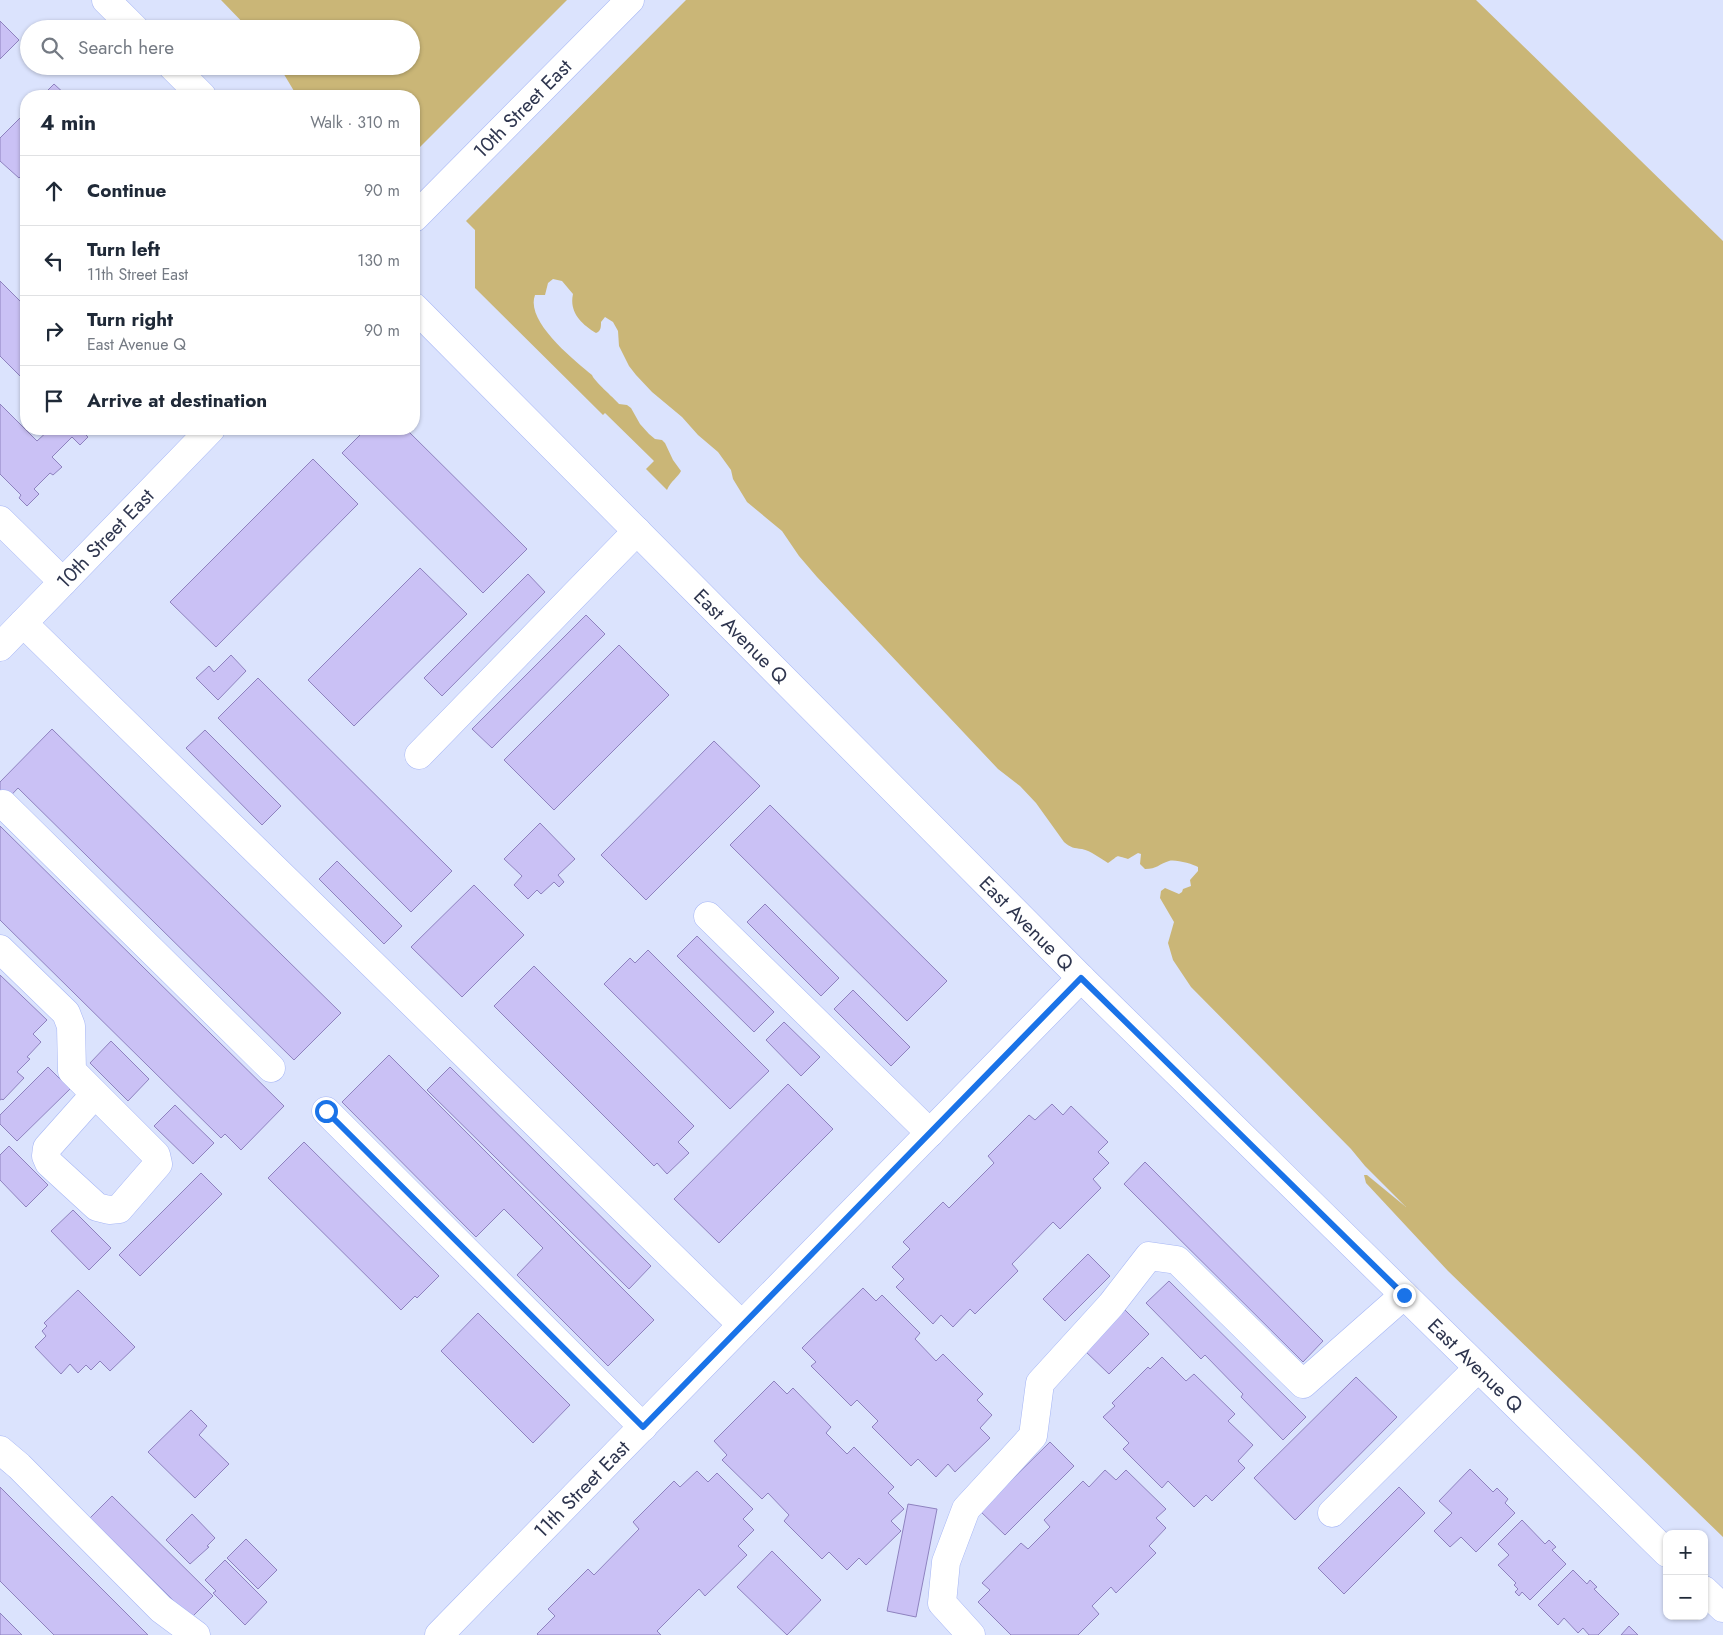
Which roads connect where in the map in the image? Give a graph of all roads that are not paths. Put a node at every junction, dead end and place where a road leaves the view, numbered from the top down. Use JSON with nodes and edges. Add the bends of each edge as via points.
{"nodes":[{"id":1,"x":106,"y":0,"type":"edge"},
{"id":2,"x":630,"y":0,"type":"edge"},
{"id":3,"x":125,"y":20,"type":"edge"},
{"id":4,"x":181,"y":75,"type":"edge"},
{"id":5,"x":196,"y":90,"type":"edge"},
{"id":6,"x":420,"y":212,"type":"edge"},
{"id":7,"x":420,"y":313,"type":"edge"},
{"id":8,"x":205,"y":435,"type":"edge"},
{"id":9,"x":0,"y":520,"type":"edge"},
{"id":10,"x":637,"y":531,"type":"junction"},
{"id":11,"x":63,"y":582,"type":"junction"},
{"id":12,"x":23,"y":623,"type":"junction"},
{"id":13,"x":0,"y":647,"type":"edge"},
{"id":14,"x":419,"y":755,"type":"dead end"},
{"id":15,"x":3,"y":804,"type":"dead end"},
{"id":16,"x":708,"y":916,"type":"dead end"},
{"id":17,"x":0,"y":949,"type":"edge"},
{"id":18,"x":1081,"y":978,"type":"junction"},
{"id":19,"x":271,"y":1068,"type":"dead end"},
{"id":20,"x":95,"y":1094,"type":"dead end"},
{"id":21,"x":326,"y":1111,"type":"dead end"},
{"id":22,"x":930,"y":1133,"type":"junction"},
{"id":23,"x":1404,"y":1295,"type":"junction"},
{"id":24,"x":742,"y":1325,"type":"junction"},
{"id":25,"x":1478,"y":1368,"type":"junction"},
{"id":26,"x":643,"y":1427,"type":"junction"},
{"id":27,"x":0,"y":1450,"type":"edge"},
{"id":28,"x":1332,"y":1514,"type":"dead end"},
{"id":29,"x":1663,"y":1549,"type":"edge"},
{"id":30,"x":1708,"y":1594,"type":"edge"},
{"id":31,"x":1723,"y":1608,"type":"edge"},
{"id":32,"x":196,"y":1635,"type":"edge"},
{"id":33,"x":440,"y":1635,"type":"edge"},
{"id":34,"x":971,"y":1635,"type":"edge"}],
"edges":[{"from":1,"to":3,"type":"main road"},
{"from":2,"to":6,"type":"main road","name":"10th Street East"},
{"from":4,"to":5,"type":"main road"},
{"from":7,"to":10,"type":"main road","name":"East Avenue Q"},
{"from":8,"to":11,"type":"main road","name":"10th Street East"},
{"from":9,"to":11,"type":"main road"},
{"from":10,"to":14,"type":"main road"},
{"from":10,"to":18,"type":"main road","name":"East Avenue Q"},
{"from":11,"to":12,"type":"main road","name":"10th Street East"},
{"from":12,"to":13,"type":"main road","name":"10th Street East"},
{"from":12,"to":24,"type":"main road"},
{"from":15,"to":19,"type":"main road"},
{"from":16,"to":22,"type":"main road"},
{"from":17,"to":20,"type":"main road","via":[[66,1013],[71,1026],[72,1070]]},
{"from":18,"to":22,"type":"main road","name":"11th Street East"},
{"from":18,"to":23,"type":"main road","name":"East Avenue Q"},
{"from":21,"to":26,"type":"main road"},
{"from":22,"to":24,"type":"main road","name":"11th Street East"},
{"from":23,"to":25,"type":"main road","name":"East Avenue Q"},
{"from":23,"to":34,"type":"main road","via":[[1303,1384],[1176,1260],[1149,1256],[1111,1305],[1040,1383],[1033,1436],[966,1510],[946,1562],[942,1603]]},
{"from":24,"to":26,"type":"main road","name":"11th Street East"},
{"from":25,"to":28,"type":"main road"},
{"from":25,"to":29,"type":"main road","name":"East Avenue Q"},
{"from":26,"to":33,"type":"main road","name":"11th Street East"},
{"from":27,"to":32,"type":"main road","via":[[161,1609]]},
{"from":30,"to":31,"type":"main road"}]}
